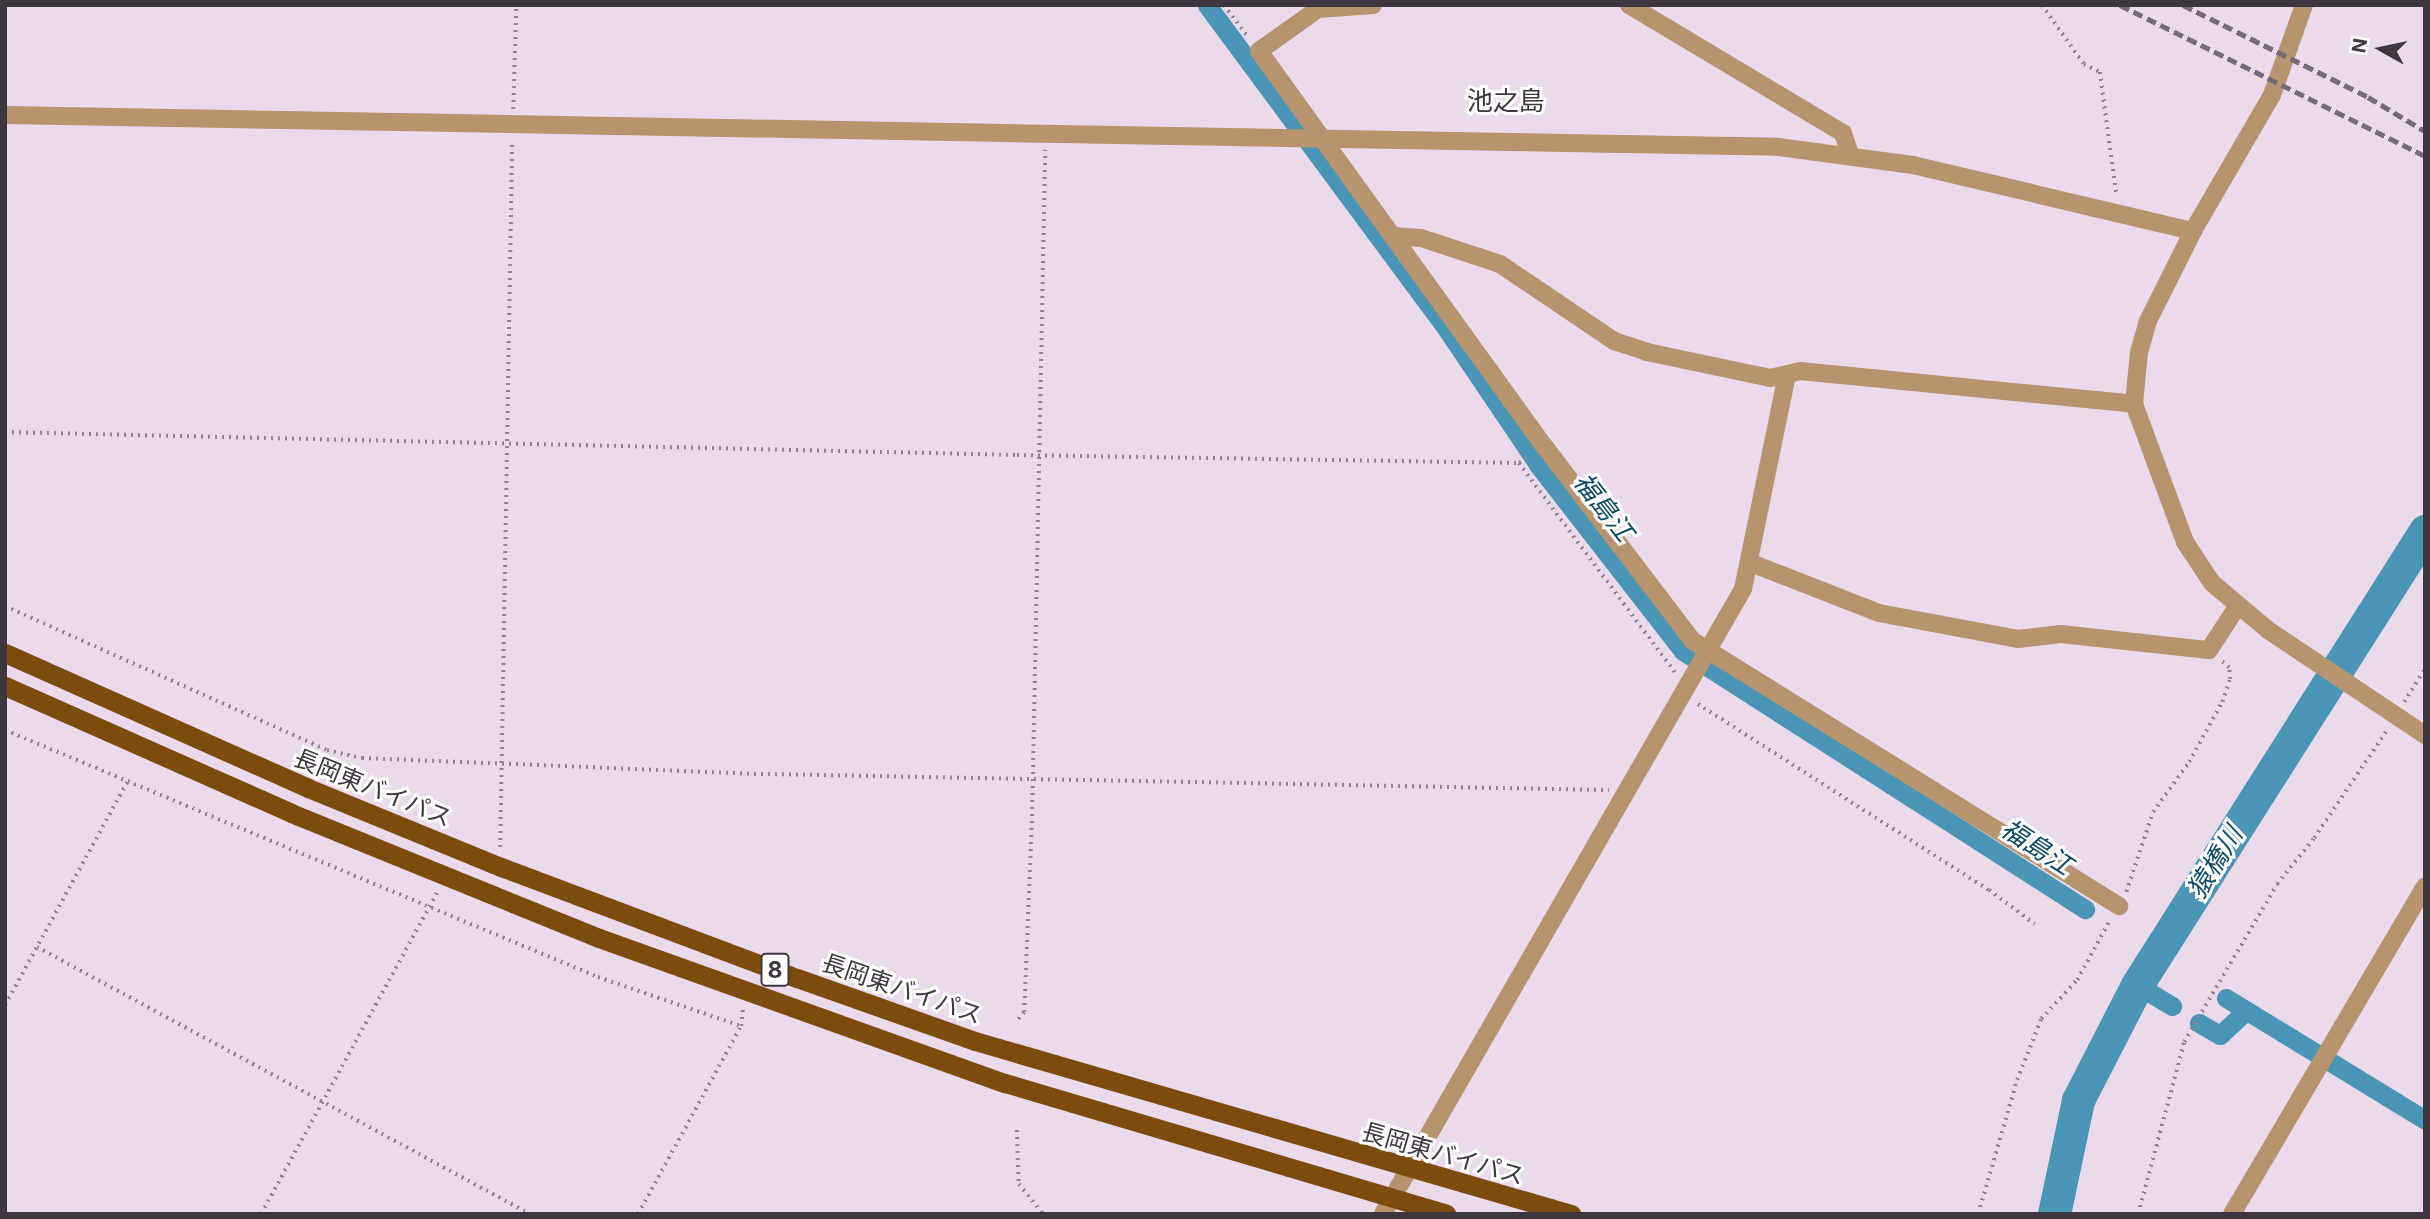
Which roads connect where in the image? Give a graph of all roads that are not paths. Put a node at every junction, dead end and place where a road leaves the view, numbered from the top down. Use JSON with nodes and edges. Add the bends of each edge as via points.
{"nodes":[{"id":1,"x":1373,"y":5,"type":"edge"},
{"id":2,"x":1629,"y":5,"type":"edge"},
{"id":3,"x":2304,"y":5,"type":"edge"},
{"id":4,"x":5,"y":115,"type":"edge"},
{"id":5,"x":1322,"y":139,"type":"junction"},
{"id":6,"x":1850,"y":154,"type":"junction"},
{"id":7,"x":2193,"y":231,"type":"junction"},
{"id":8,"x":1392,"y":236,"type":"junction"},
{"id":9,"x":1787,"y":374,"type":"junction"},
{"id":10,"x":2134,"y":404,"type":"junction"},
{"id":11,"x":1751,"y":563,"type":"junction"},
{"id":12,"x":2237,"y":607,"type":"junction"},
{"id":13,"x":1706,"y":652,"type":"junction"},
{"id":14,"x":5,"y":653,"type":"edge"},
{"id":15,"x":5,"y":686,"type":"edge"},
{"id":16,"x":2425,"y":735,"type":"edge"},
{"id":17,"x":2425,"y":887,"type":"edge"},
{"id":18,"x":2119,"y":906,"type":"road end"},
{"id":19,"x":1411,"y":1171,"type":"junction"},
{"id":20,"x":1387,"y":1207,"type":"edge"},
{"id":21,"x":1446,"y":1214,"type":"edge"},
{"id":22,"x":1571,"y":1214,"type":"edge"},
{"id":23,"x":2232,"y":1214,"type":"edge"}],
"edges":[{"from":1,"to":5,"type":"street","via":[[1318,9],[1259,51]]},
{"from":2,"to":6,"type":"street","via":[[1843,132]]},
{"from":3,"to":7,"type":"street","via":[[2272,95]]},
{"from":4,"to":5,"type":"street"},
{"from":5,"to":6,"type":"street","via":[[1778,148]]},
{"from":5,"to":8,"type":"street"},
{"from":6,"to":7,"type":"street","via":[[2114,209]]},
{"from":7,"to":10,"type":"street","via":[[2148,321],[2139,352]]},
{"from":8,"to":9,"type":"street","via":[[1421,238],[1500,264],[1614,341],[1751,375]]},
{"from":8,"to":13,"type":"street","via":[[1545,447]]},
{"from":9,"to":10,"type":"street","via":[[1800,371]]},
{"from":9,"to":11,"type":"street"},
{"from":10,"to":12,"type":"street","via":[[2185,542],[2212,583]]},
{"from":11,"to":12,"type":"street","via":[[1878,612],[2018,639],[2061,634],[2209,650]]},
{"from":11,"to":13,"type":"street","via":[[1737,600]]},
{"from":12,"to":16,"type":"street"},
{"from":13,"to":18,"type":"street"},
{"from":13,"to":19,"type":"street","via":[[1623,790]]},
{"from":14,"to":19,"type":"highway","name":"長岡東バイパス","number":"8","via":[[308,788],[501,867],[975,1041]]},
{"from":15,"to":20,"type":"highway","number":"8","via":[[290,814],[599,938],[1005,1083]]},
{"from":17,"to":23,"type":"street"},
{"from":19,"to":20,"type":"street"},
{"from":19,"to":22,"type":"highway","name":"長岡東バイパス","number":"8"},
{"from":20,"to":21,"type":"highway","number":"8"}]}
